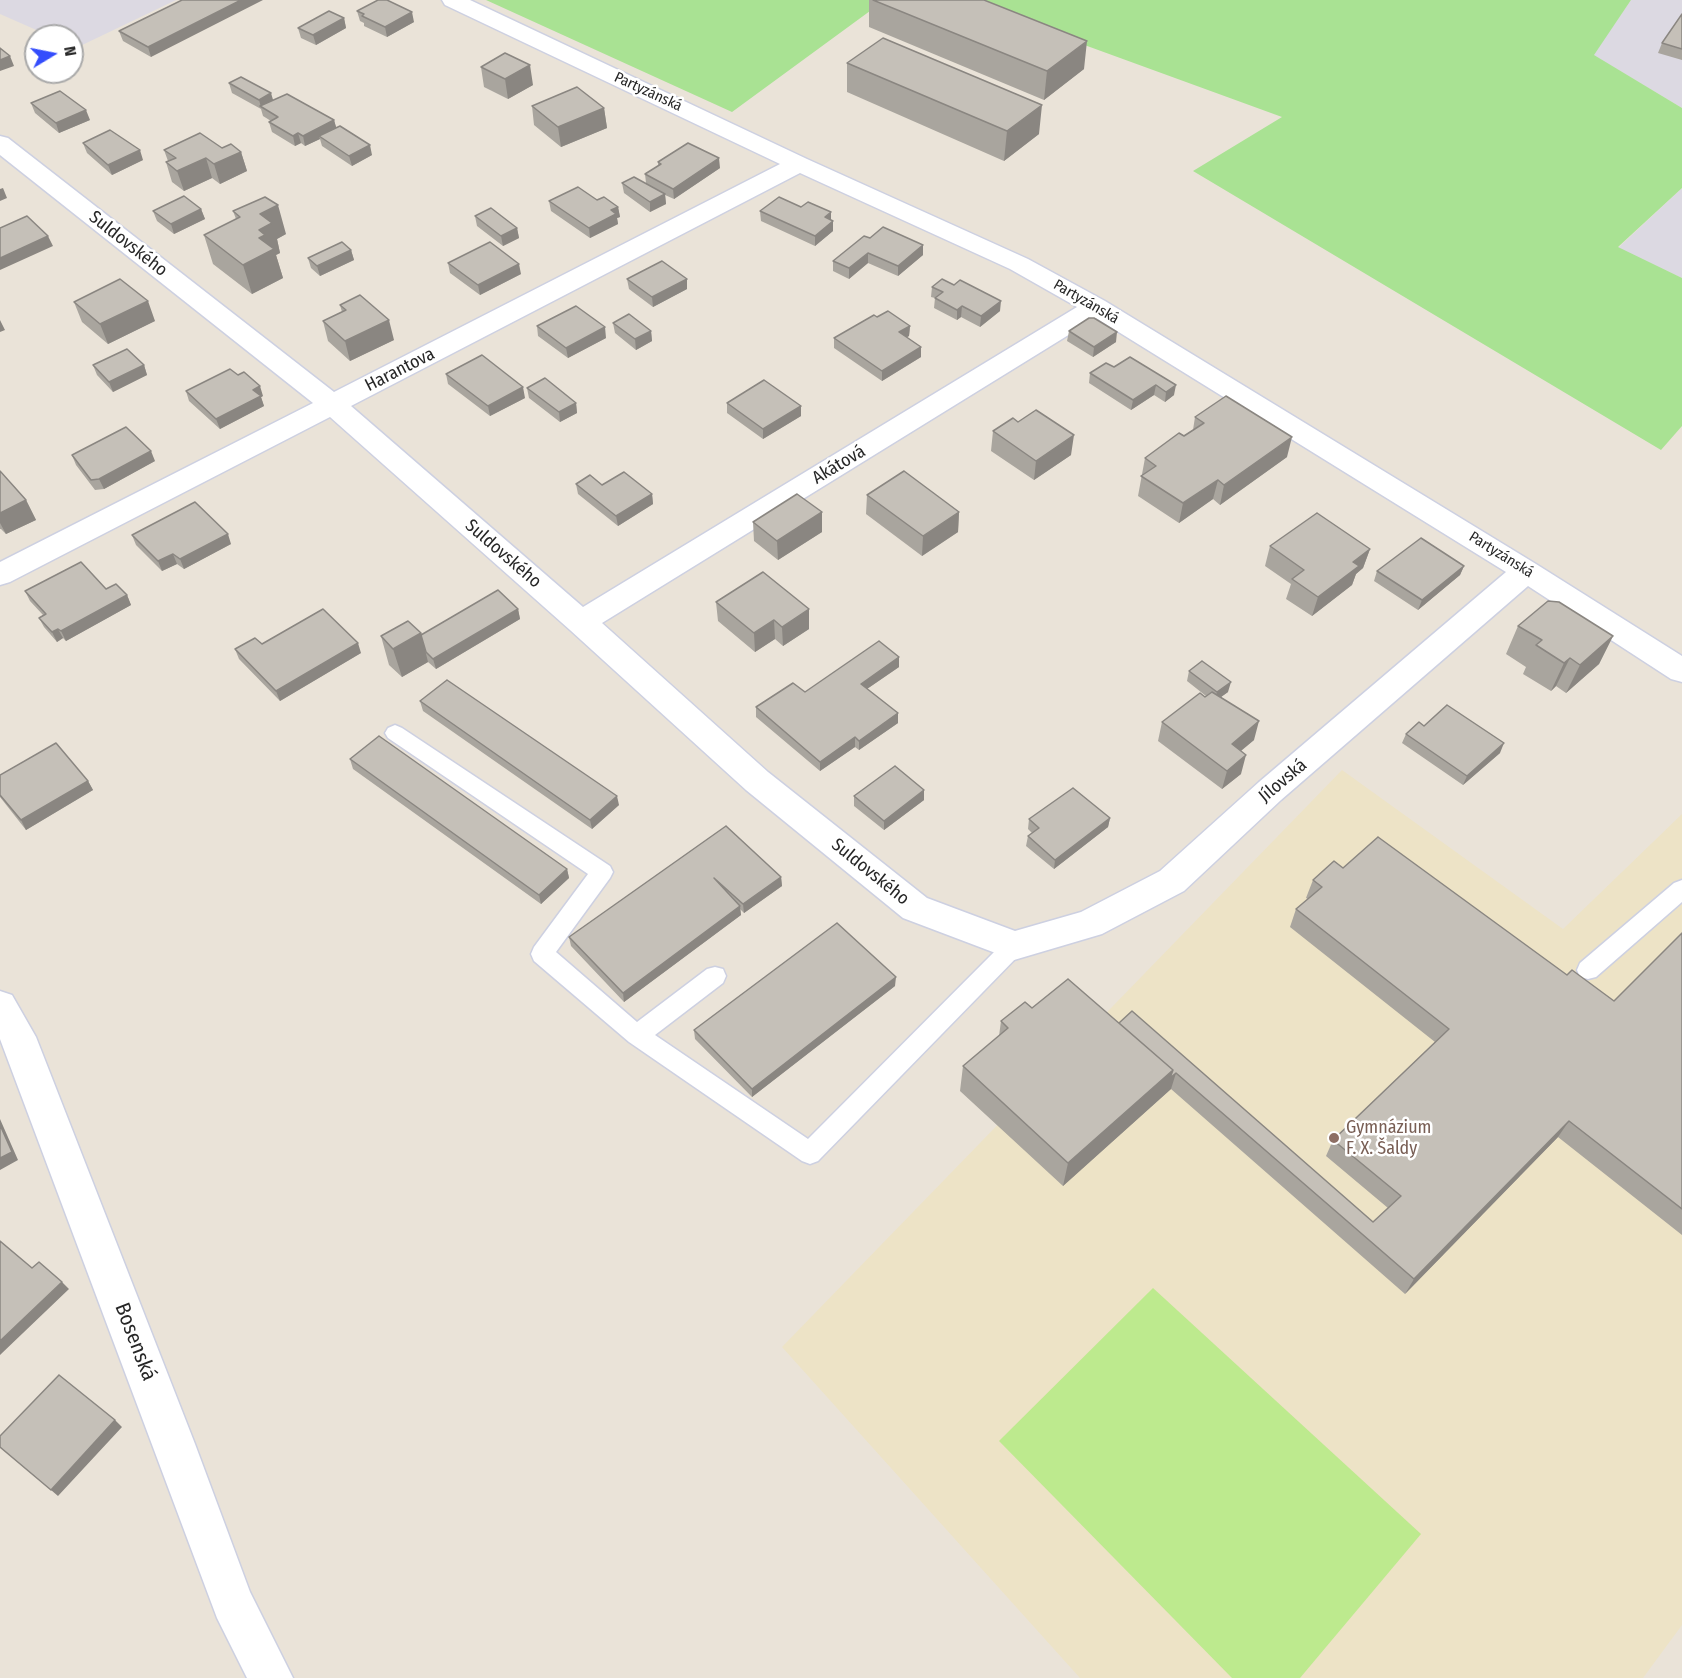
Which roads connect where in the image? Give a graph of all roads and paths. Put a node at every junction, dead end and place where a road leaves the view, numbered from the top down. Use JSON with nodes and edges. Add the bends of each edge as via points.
{"nodes":[{"id":1,"x":453,"y":0,"type":"edge"},
{"id":2,"x":0,"y":143,"type":"edge"},
{"id":3,"x":799,"y":164,"type":"junction"},
{"id":4,"x":1096,"y":307,"type":"junction"},
{"id":5,"x":333,"y":405,"type":"junction"},
{"id":6,"x":1526,"y":571,"type":"junction"},
{"id":7,"x":0,"y":575,"type":"edge"},
{"id":8,"x":581,"y":622,"type":"junction"},
{"id":9,"x":1682,"y":671,"type":"edge"},
{"id":10,"x":395,"y":733,"type":"dead end"},
{"id":11,"x":1682,"y":889,"type":"edge"},
{"id":12,"x":1014,"y":946,"type":"junction"},
{"id":13,"x":1588,"y":970,"type":"dead end"},
{"id":14,"x":715,"y":976,"type":"dead end"},
{"id":15,"x":0,"y":1006,"type":"edge"},
{"id":16,"x":637,"y":1035,"type":"junction"},
{"id":17,"x":271,"y":1678,"type":"edge"}],
"edges":[{"from":1,"to":3,"type":"street","name":"Partyzánská"},
{"from":2,"to":5,"type":"street","name":"Suldovského"},
{"from":3,"to":4,"type":"street","name":"Partyzánská","via":[[1018,264]]},
{"from":3,"to":5,"type":"street","name":"Harantova"},
{"from":4,"to":6,"type":"street","name":"Partyzánská"},
{"from":4,"to":8,"type":"street","name":"Akátová"},
{"from":5,"to":7,"type":"street","name":"Harantova"},
{"from":5,"to":8,"type":"street","name":"Suldovského"},
{"from":6,"to":9,"type":"street","name":"Partyzánská"},
{"from":6,"to":12,"type":"street","name":"Jílovská","via":[[1270,791],[1172,881],[1090,924]]},
{"from":8,"to":12,"type":"street","name":"Suldovského","via":[[757,781],[915,908]]},
{"from":10,"to":16,"type":"lane","via":[[602,872],[542,954]]},
{"from":11,"to":13,"type":"lane"},
{"from":12,"to":16,"type":"lane","via":[[810,1153]]},
{"from":14,"to":16,"type":"lane"},
{"from":15,"to":17,"type":"street","name":"Bosenská","via":[[18,1037],[232,1603]]}]}
